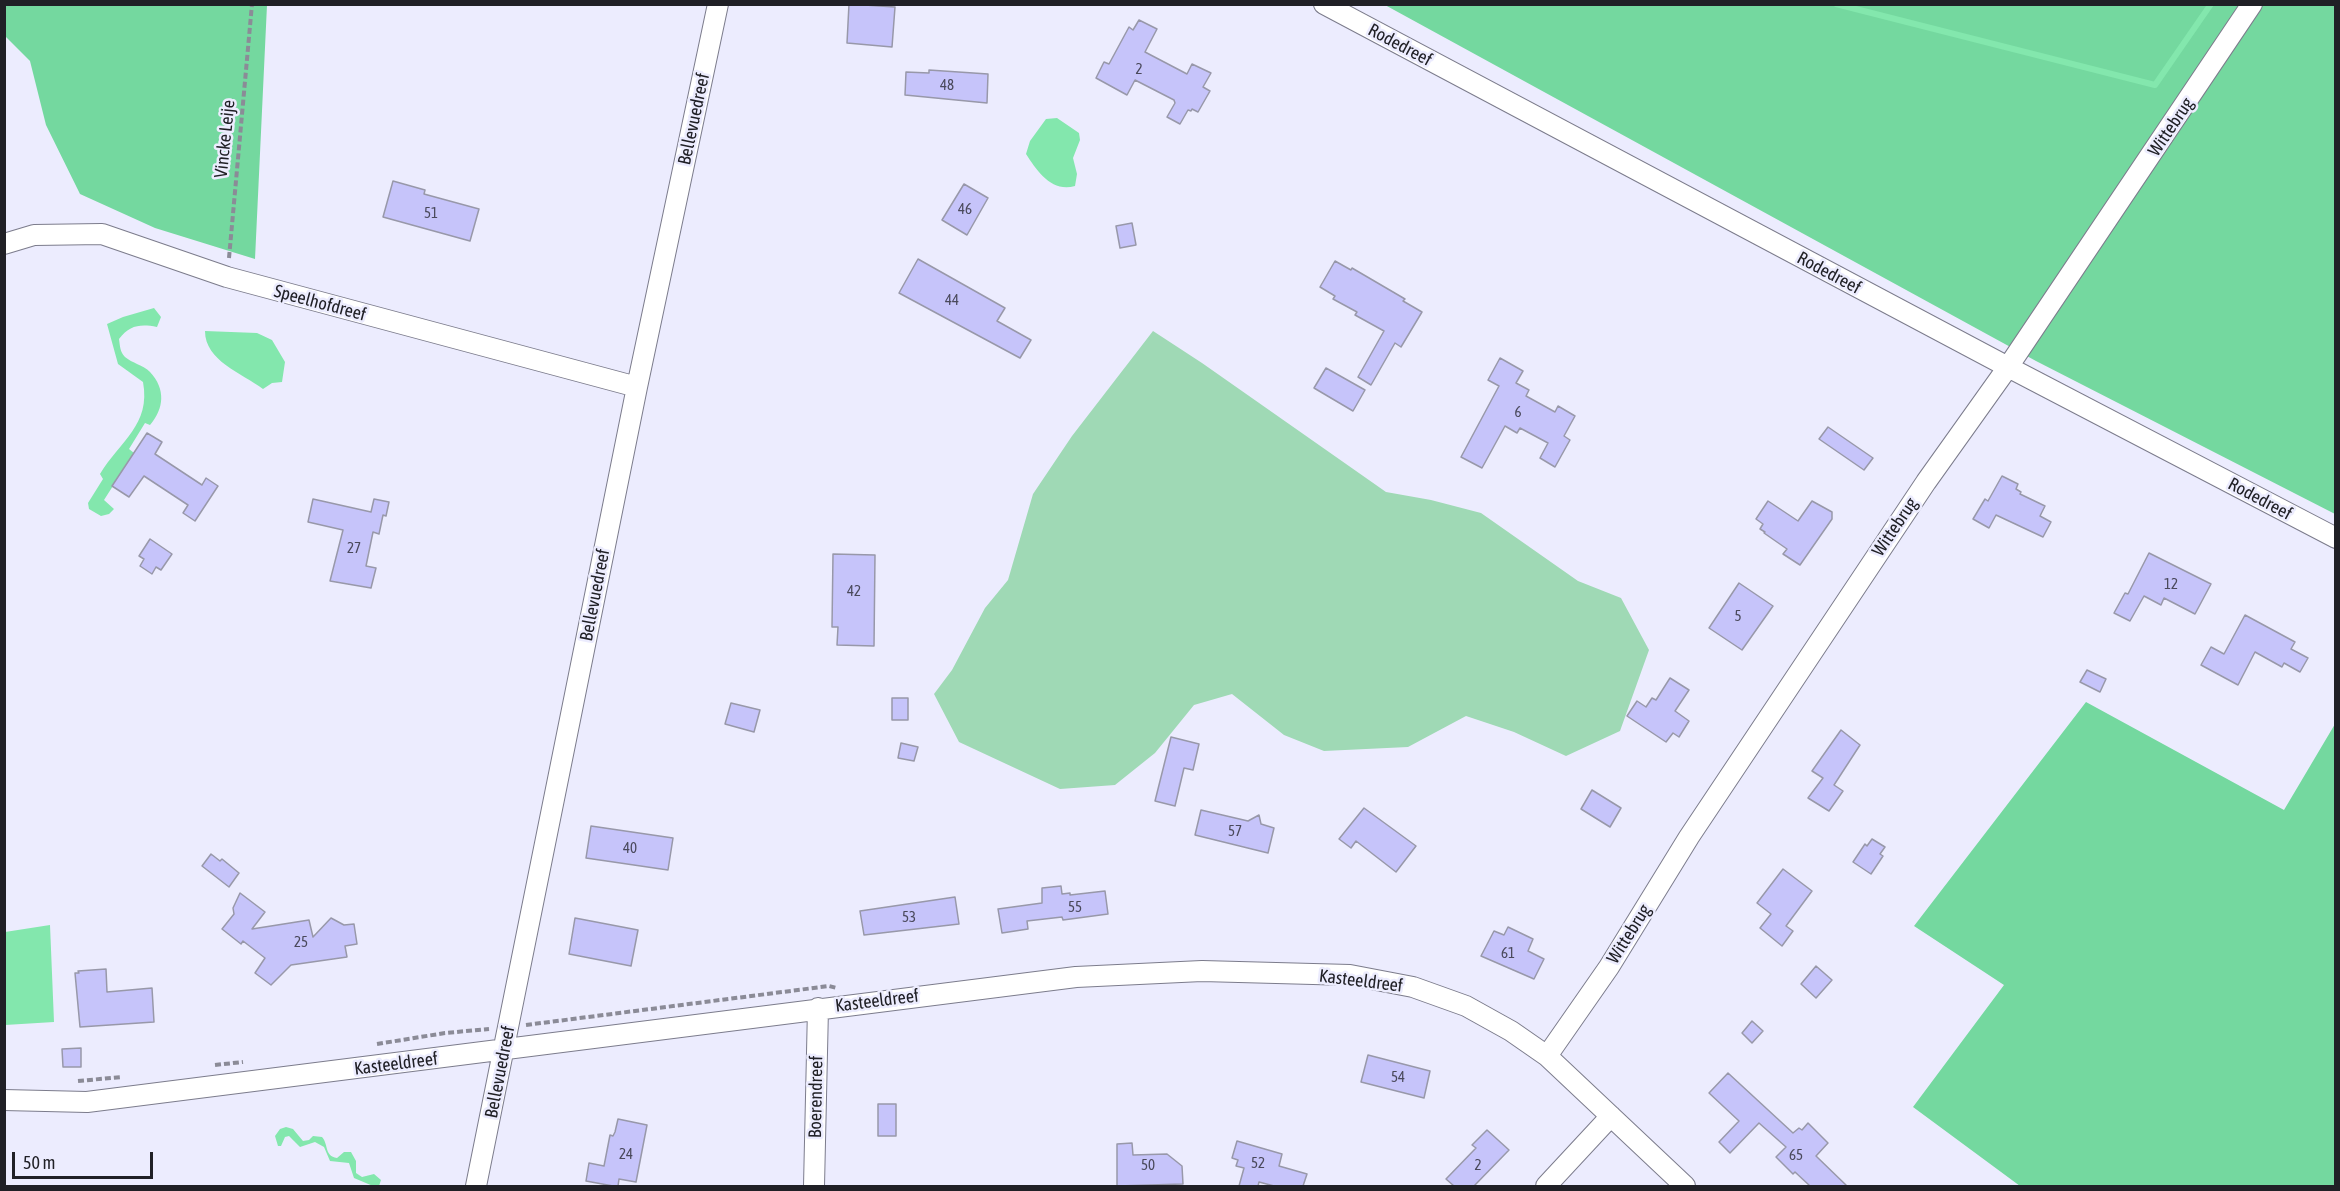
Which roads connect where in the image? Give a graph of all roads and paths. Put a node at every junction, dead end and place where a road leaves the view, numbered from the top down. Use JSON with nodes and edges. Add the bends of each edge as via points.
{"nodes":[{"id":1,"x":252,"y":4,"type":"edge"},
{"id":2,"x":718,"y":4,"type":"edge"},
{"id":3,"x":1324,"y":4,"type":"edge"},
{"id":4,"x":2252,"y":4,"type":"edge"},
{"id":5,"x":4,"y":244,"type":"edge"},
{"id":6,"x":227,"y":277,"type":"junction"},
{"id":7,"x":2007,"y":367,"type":"junction"},
{"id":8,"x":637,"y":387,"type":"junction"},
{"id":9,"x":2336,"y":538,"type":"edge"},
{"id":10,"x":818,"y":1008,"type":"junction"},
{"id":11,"x":504,"y":1050,"type":"junction"},
{"id":12,"x":1547,"y":1056,"type":"junction"},
{"id":13,"x":4,"y":1100,"type":"edge"},
{"id":14,"x":1611,"y":1116,"type":"junction"},
{"id":15,"x":476,"y":1186,"type":"edge"},
{"id":16,"x":814,"y":1186,"type":"edge"},
{"id":17,"x":1546,"y":1186,"type":"edge"},
{"id":18,"x":1685,"y":1186,"type":"edge"}],
"edges":[{"from":1,"to":6,"type":"path","name":"Vincke Leije"},
{"from":2,"to":8,"type":"street","name":"Bellevuedreef"},
{"from":3,"to":7,"type":"street","name":"Rodedreef"},
{"from":4,"to":7,"type":"street","name":"Wittebrug"},
{"from":5,"to":6,"type":"street","name":"Speelhofdreef","via":[[34,235],[102,234]]},
{"from":6,"to":8,"type":"street","name":"Speelhofdreef"},
{"from":7,"to":9,"type":"street","name":"Rodedreef"},
{"from":7,"to":12,"type":"street","name":"Wittebrug","via":[[1919,492]]},
{"from":8,"to":11,"type":"street","name":"Bellevuedreef"},
{"from":10,"to":11,"type":"street","name":"Kasteeldreef"},
{"from":10,"to":12,"type":"street","name":"Kasteeldreef","via":[[1076,976],[1202,971],[1350,975],[1413,987],[1466,1006]]},
{"from":10,"to":16,"type":"street","name":"Boerendreef"},
{"from":11,"to":13,"type":"street","name":"Kasteeldreef","via":[[87,1102]]},
{"from":11,"to":15,"type":"street","name":"Bellevuedreef"},
{"from":12,"to":14,"type":"street","name":"Kasteeldreef"},
{"from":14,"to":17,"type":"street"},
{"from":14,"to":18,"type":"street","name":"Kasteeldreef"}]}
